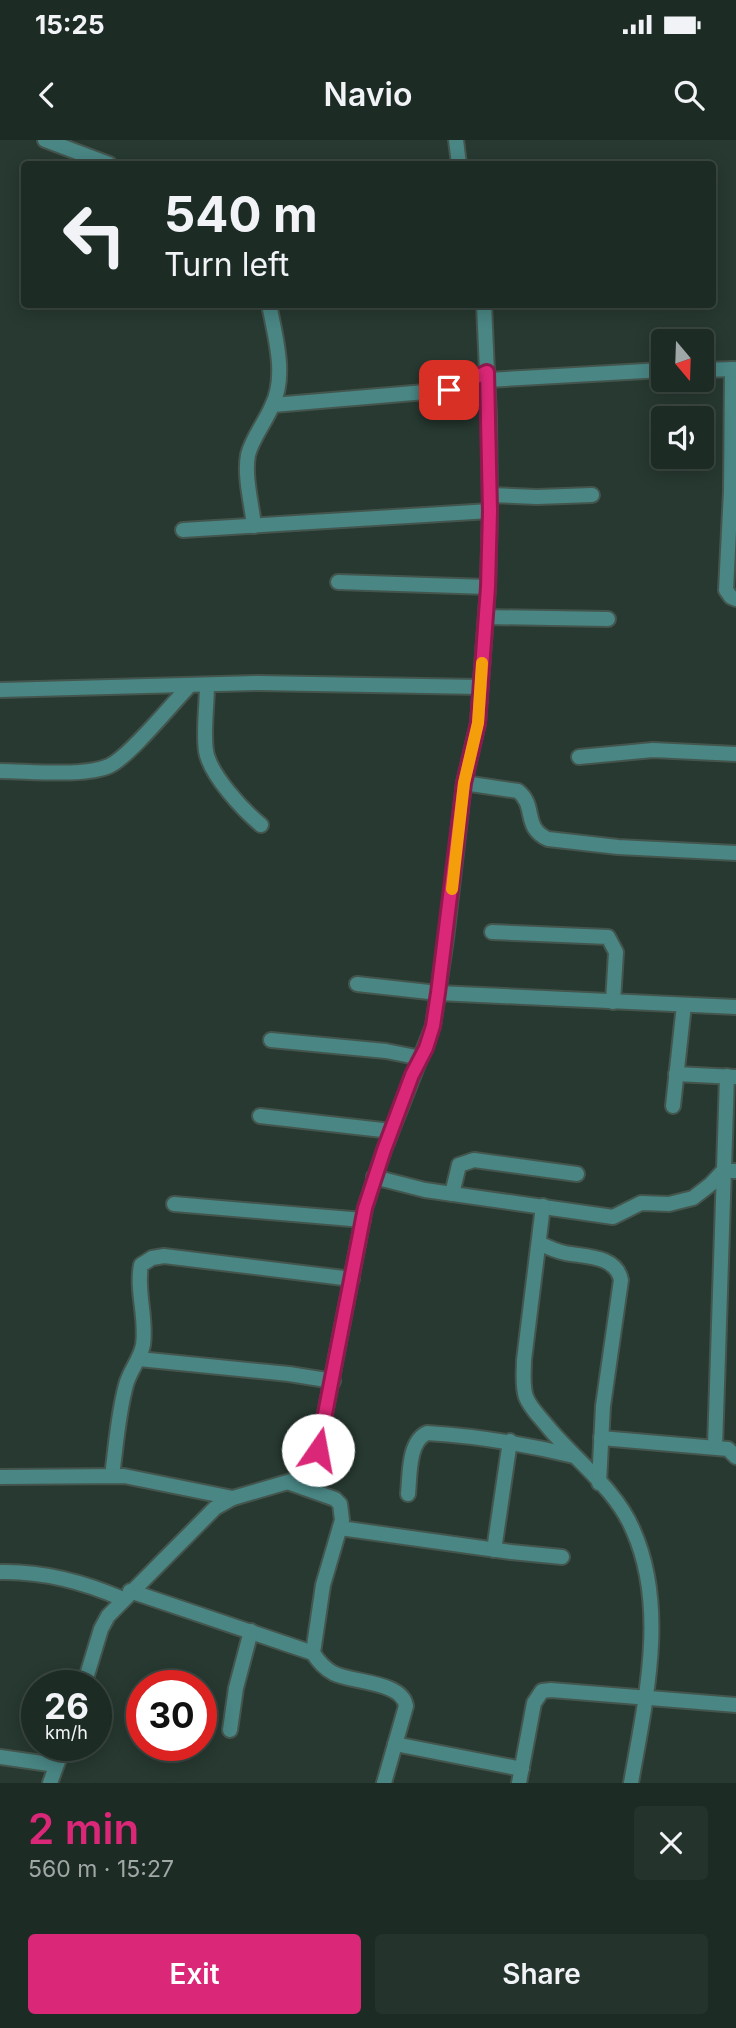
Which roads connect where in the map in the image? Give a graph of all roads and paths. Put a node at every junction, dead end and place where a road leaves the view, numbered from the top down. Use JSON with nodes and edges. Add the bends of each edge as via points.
{"nodes":[{"id":1,"x":45,"y":140,"type":"edge"},
{"id":2,"x":456,"y":140,"type":"edge"},
{"id":3,"x":101,"y":161,"type":"edge"},
{"id":4,"x":460,"y":161,"type":"edge"},
{"id":5,"x":270,"y":308,"type":"edge"},
{"id":6,"x":484,"y":308,"type":"edge"},
{"id":7,"x":734,"y":369,"type":"edge"},
{"id":8,"x":651,"y":370,"type":"edge"},
{"id":9,"x":714,"y":370,"type":"edge"},
{"id":10,"x":487,"y":376,"type":"junction"},
{"id":11,"x":273,"y":405,"type":"junction"},
{"id":12,"x":490,"y":495,"type":"junction"},
{"id":13,"x":592,"y":495,"type":"dead end"},
{"id":14,"x":490,"y":511,"type":"junction"},
{"id":15,"x":254,"y":526,"type":"junction"},
{"id":16,"x":183,"y":530,"type":"dead end"},
{"id":17,"x":338,"y":582,"type":"dead end"},
{"id":18,"x":488,"y":587,"type":"junction"},
{"id":19,"x":736,"y":599,"type":"edge"},
{"id":20,"x":486,"y":617,"type":"junction"},
{"id":21,"x":608,"y":619,"type":"dead end"},
{"id":22,"x":190,"y":685,"type":"junction"},
{"id":23,"x":207,"y":685,"type":"junction"},
{"id":24,"x":480,"y":687,"type":"junction"},
{"id":25,"x":0,"y":690,"type":"edge"},
{"id":26,"x":736,"y":754,"type":"edge"},
{"id":27,"x":579,"y":757,"type":"dead end"},
{"id":28,"x":0,"y":771,"type":"edge"},
{"id":29,"x":464,"y":783,"type":"junction"},
{"id":30,"x":261,"y":825,"type":"dead end"},
{"id":31,"x":736,"y":853,"type":"edge"},
{"id":32,"x":492,"y":932,"type":"dead end"},
{"id":33,"x":357,"y":984,"type":"dead end"},
{"id":34,"x":438,"y":993,"type":"junction"},
{"id":35,"x":613,"y":1002,"type":"junction"},
{"id":36,"x":684,"y":1005,"type":"junction"},
{"id":37,"x":736,"y":1007,"type":"edge"},
{"id":38,"x":271,"y":1040,"type":"dead end"},
{"id":39,"x":421,"y":1058,"type":"junction"},
{"id":40,"x":676,"y":1074,"type":"junction"},
{"id":41,"x":732,"y":1076,"type":"edge"},
{"id":42,"x":673,"y":1106,"type":"dead end"},
{"id":43,"x":260,"y":1116,"type":"dead end"},
{"id":44,"x":391,"y":1130,"type":"junction"},
{"id":45,"x":729,"y":1171,"type":"edge"},
{"id":46,"x":577,"y":1174,"type":"dead end"},
{"id":47,"x":374,"y":1177,"type":"junction"},
{"id":48,"x":452,"y":1194,"type":"junction"},
{"id":49,"x":174,"y":1204,"type":"dead end"},
{"id":50,"x":543,"y":1206,"type":"junction"},
{"id":51,"x":363,"y":1220,"type":"junction"},
{"id":52,"x":539,"y":1243,"type":"junction"},
{"id":53,"x":352,"y":1279,"type":"junction"},
{"id":54,"x":139,"y":1359,"type":"junction"},
{"id":55,"x":333,"y":1381,"type":"junction"},
{"id":56,"x":601,"y":1438,"type":"junction"},
{"id":57,"x":510,"y":1441,"type":"junction"},
{"id":58,"x":715,"y":1447,"type":"junction"},
{"id":59,"x":573,"y":1456,"type":"junction"},
{"id":60,"x":736,"y":1457,"type":"edge"},
{"id":61,"x":112,"y":1476,"type":"junction"},
{"id":62,"x":0,"y":1477,"type":"edge"},
{"id":63,"x":290,"y":1483,"type":"junction"},
{"id":64,"x":599,"y":1483,"type":"junction"},
{"id":65,"x":408,"y":1494,"type":"dead end"},
{"id":66,"x":233,"y":1498,"type":"junction"},
{"id":67,"x":340,"y":1528,"type":"junction"},
{"id":68,"x":494,"y":1550,"type":"junction"},
{"id":69,"x":562,"y":1557,"type":"dead end"},
{"id":70,"x":0,"y":1572,"type":"edge"},
{"id":71,"x":127,"y":1595,"type":"junction"},
{"id":72,"x":251,"y":1631,"type":"junction"},
{"id":73,"x":313,"y":1653,"type":"junction"},
{"id":74,"x":89,"y":1670,"type":"edge"},
{"id":75,"x":645,"y":1698,"type":"junction"},
{"id":76,"x":736,"y":1705,"type":"edge"},
{"id":77,"x":230,"y":1730,"type":"dead end"},
{"id":78,"x":395,"y":1744,"type":"junction"},
{"id":79,"x":0,"y":1757,"type":"edge"},
{"id":80,"x":58,"y":1761,"type":"edge"},
{"id":81,"x":56,"y":1765,"type":"junction"},
{"id":82,"x":521,"y":1776,"type":"edge"},
{"id":83,"x":50,"y":1783,"type":"edge"},
{"id":84,"x":384,"y":1783,"type":"edge"},
{"id":85,"x":631,"y":1783,"type":"edge"}],
"edges":[{"from":1,"to":3,"type":"street"},
{"from":2,"to":4,"type":"street"},
{"from":5,"to":11,"type":"street","via":[[279,365]]},
{"from":6,"to":10,"type":"street"},
{"from":7,"to":9,"type":"street"},
{"from":7,"to":19,"type":"street","via":[[726,590]]},
{"from":8,"to":10,"type":"street"},
{"from":10,"to":11,"type":"street","via":[[449,390]]},
{"from":10,"to":12,"type":"street"},
{"from":11,"to":15,"type":"street","via":[[248,458]]},
{"from":12,"to":13,"type":"street"},
{"from":12,"to":14,"type":"street"},
{"from":14,"to":15,"type":"street"},
{"from":14,"to":18,"type":"street"},
{"from":15,"to":16,"type":"street"},
{"from":17,"to":18,"type":"street"},
{"from":18,"to":20,"type":"street"},
{"from":20,"to":21,"type":"street"},
{"from":20,"to":24,"type":"street"},
{"from":22,"to":23,"type":"street"},
{"from":22,"to":25,"type":"street"},
{"from":22,"to":28,"type":"street","via":[[111,766],[90,771]]},
{"from":23,"to":24,"type":"street"},
{"from":23,"to":30,"type":"street","via":[[208,760],[246,813]]},
{"from":24,"to":29,"type":"street"},
{"from":26,"to":27,"type":"street","via":[[653,750]]},
{"from":29,"to":31,"type":"street","via":[[519,792],[527,803],[532,827],[548,839]]},
{"from":29,"to":34,"type":"street"},
{"from":32,"to":35,"type":"street","via":[[608,937],[616,952]]},
{"from":33,"to":34,"type":"street"},
{"from":34,"to":35,"type":"street"},
{"from":34,"to":39,"type":"street","via":[[433,1026]]},
{"from":35,"to":36,"type":"street"},
{"from":36,"to":37,"type":"street"},
{"from":36,"to":40,"type":"street"},
{"from":38,"to":39,"type":"street"},
{"from":39,"to":44,"type":"street"},
{"from":40,"to":41,"type":"street"},
{"from":40,"to":42,"type":"street"},
{"from":41,"to":45,"type":"street"},
{"from":43,"to":44,"type":"street"},
{"from":44,"to":47,"type":"street"},
{"from":45,"to":50,"type":"street","via":[[693,1198],[669,1204],[641,1203],[613,1217]]},
{"from":45,"to":58,"type":"street"},
{"from":46,"to":48,"type":"street","via":[[474,1160],[459,1165]]},
{"from":47,"to":48,"type":"street"},
{"from":47,"to":51,"type":"street"},
{"from":48,"to":50,"type":"street"},
{"from":49,"to":51,"type":"street"},
{"from":50,"to":52,"type":"street"},
{"from":51,"to":53,"type":"street"},
{"from":52,"to":56,"type":"street","via":[[592,1256],[620,1273]]},
{"from":52,"to":59,"type":"street","via":[[523,1382],[537,1413]]},
{"from":53,"to":54,"type":"street","via":[[152,1258],[141,1265],[139,1277],[144,1329]]},
{"from":53,"to":55,"type":"street"},
{"from":54,"to":55,"type":"street"},
{"from":54,"to":61,"type":"street","via":[[125,1386]]},
{"from":55,"to":63,"type":"street","via":[[313,1468]]},
{"from":56,"to":58,"type":"street"},
{"from":56,"to":64,"type":"street"},
{"from":57,"to":59,"type":"street"},
{"from":57,"to":65,"type":"street","via":[[428,1433],[420,1437]]},
{"from":57,"to":68,"type":"street"},
{"from":58,"to":60,"type":"street","via":[[728,1449]]},
{"from":59,"to":64,"type":"street"},
{"from":61,"to":62,"type":"street"},
{"from":61,"to":66,"type":"street"},
{"from":63,"to":66,"type":"street"},
{"from":63,"to":67,"type":"street","via":[[335,1499],[342,1512]]},
{"from":64,"to":75,"type":"street","via":[[632,1527],[643,1554],[650,1618]]},
{"from":66,"to":71,"type":"street","via":[[215,1508]]},
{"from":67,"to":68,"type":"street"},
{"from":67,"to":73,"type":"street","via":[[323,1585]]},
{"from":68,"to":69,"type":"street"},
{"from":70,"to":71,"type":"street","via":[[42,1575]]},
{"from":71,"to":72,"type":"street"},
{"from":71,"to":74,"type":"street","via":[[101,1629]]},
{"from":72,"to":73,"type":"street"},
{"from":72,"to":77,"type":"street"},
{"from":73,"to":78,"type":"street","via":[[335,1674],[400,1693],[406,1706]]},
{"from":75,"to":76,"type":"street"},
{"from":75,"to":82,"type":"street","via":[[542,1691],[534,1703]]},
{"from":75,"to":85,"type":"street"},
{"from":78,"to":82,"type":"street"},
{"from":78,"to":84,"type":"street"},
{"from":79,"to":81,"type":"street"},
{"from":80,"to":81,"type":"street"},
{"from":81,"to":83,"type":"street"}]}
